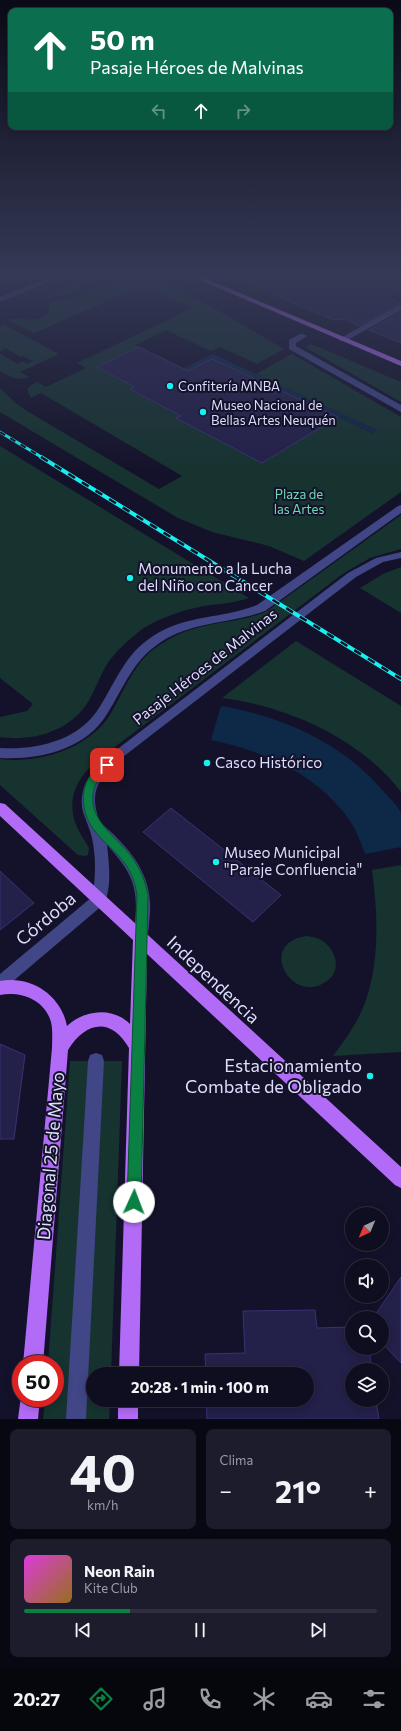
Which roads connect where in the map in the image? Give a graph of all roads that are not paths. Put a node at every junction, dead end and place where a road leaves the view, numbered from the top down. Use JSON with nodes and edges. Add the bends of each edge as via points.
{"nodes":[{"id":1,"x":295,"y":340,"type":"edge"},
{"id":2,"x":346,"y":340,"type":"edge"},
{"id":3,"x":401,"y":364,"type":"edge"},
{"id":4,"x":401,"y":409,"type":"edge"},
{"id":5,"x":401,"y":508,"type":"edge"},
{"id":6,"x":401,"y":555,"type":"edge"},
{"id":7,"x":0,"y":753,"type":"edge"},
{"id":8,"x":0,"y":808,"type":"edge"},
{"id":9,"x":94,"y":822,"type":"junction"},
{"id":10,"x":99,"y":900,"type":"junction"},
{"id":11,"x":140,"y":938,"type":"junction"},
{"id":12,"x":0,"y":983,"type":"edge"},
{"id":13,"x":0,"y":988,"type":"edge"},
{"id":14,"x":60,"y":1048,"type":"junction"},
{"id":15,"x":138,"y":1049,"type":"junction"},
{"id":16,"x":96,"y":1061,"type":"dead end"},
{"id":17,"x":401,"y":1179,"type":"edge"},
{"id":18,"x":34,"y":1355,"type":"edge"},
{"id":19,"x":129,"y":1367,"type":"edge"},
{"id":20,"x":29,"y":1407,"type":"edge"},
{"id":21,"x":128,"y":1407,"type":"edge"},
{"id":22,"x":28,"y":1419,"type":"edge"},
{"id":23,"x":76,"y":1419,"type":"edge"},
{"id":24,"x":128,"y":1419,"type":"edge"}],
"edges":[{"from":1,"to":4,"type":"street","via":[[292,342],[292,347]]},
{"from":2,"to":3,"type":"main road"},
{"from":5,"to":7,"type":"street","name":"Pasaje Héroes de Malvinas","via":[[261,608],[238,615],[195,622],[156,639],[133,659],[99,717],[77,736],[58,746],[35,753]]},
{"from":6,"to":9,"type":"street","name":"Pasaje Héroes de Malvinas","via":[[380,560],[352,575],[107,765],[93,780],[89,789],[89,805]]},
{"from":8,"to":10,"type":"main road","name":"Independencia"},
{"from":9,"to":10,"type":"street","name":"Pasaje Héroes de Malvinas","via":[[102,853],[102,886]]},
{"from":9,"to":11,"type":"street","name":"Pasaje Héroes de Malvinas","via":[[127,858],[140,881],[143,895]]},
{"from":10,"to":11,"type":"main road","name":"Independencia"},
{"from":10,"to":12,"type":"street","name":"Córdoba"},
{"from":11,"to":15,"type":"main road"},
{"from":11,"to":17,"type":"main road","name":"Independencia"},
{"from":13,"to":14,"type":"main road","name":"Diagonal 25 de Mayo","via":[[25,987],[46,1001],[58,1021]]},
{"from":14,"to":15,"type":"main road","via":[[65,1038],[81,1023],[99,1019],[118,1023],[128,1030]]},
{"from":14,"to":18,"type":"main road","name":"Diagonal 25 de Mayo"},
{"from":15,"to":19,"type":"main road"},
{"from":16,"to":23,"type":"street"},
{"from":20,"to":22,"type":"main road"},
{"from":21,"to":24,"type":"main road"}]}
